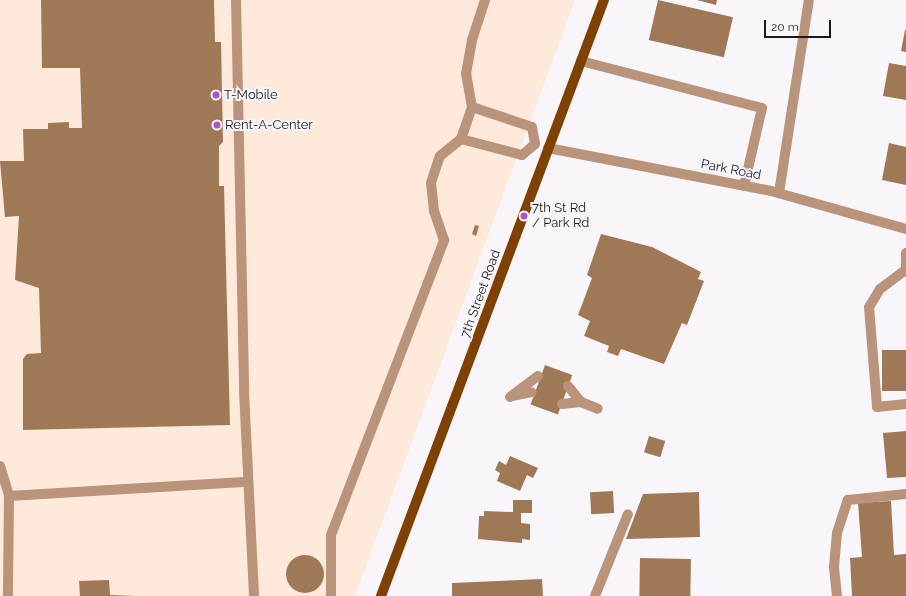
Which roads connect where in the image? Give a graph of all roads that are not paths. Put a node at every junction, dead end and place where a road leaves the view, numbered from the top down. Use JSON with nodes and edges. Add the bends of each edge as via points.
{"nodes":[{"id":1,"x":236,"y":0,"type":"edge"},
{"id":2,"x":485,"y":0,"type":"edge"},
{"id":3,"x":604,"y":0,"type":"edge"},
{"id":4,"x":809,"y":0,"type":"edge"},
{"id":5,"x":581,"y":61,"type":"junction"},
{"id":6,"x":472,"y":107,"type":"junction"},
{"id":7,"x":461,"y":138,"type":"junction"},
{"id":8,"x":535,"y":144,"type":"junction"},
{"id":9,"x":548,"y":148,"type":"junction"},
{"id":10,"x":744,"y":186,"type":"junction"},
{"id":11,"x":779,"y":193,"type":"junction"},
{"id":12,"x":906,"y":229,"type":"edge"},
{"id":13,"x":906,"y":253,"type":"edge"},
{"id":14,"x":905,"y":272,"type":"edge"},
{"id":15,"x":538,"y":376,"type":"dead end"},
{"id":16,"x":568,"y":386,"type":"dead end"},
{"id":17,"x":532,"y":392,"type":"dead end"},
{"id":18,"x":581,"y":402,"type":"junction"},
{"id":19,"x":562,"y":404,"type":"dead end"},
{"id":20,"x":906,"y":404,"type":"edge"},
{"id":21,"x":598,"y":409,"type":"dead end"},
{"id":22,"x":0,"y":466,"type":"edge"},
{"id":23,"x":248,"y":482,"type":"junction"},
{"id":24,"x":906,"y":494,"type":"edge"},
{"id":25,"x":9,"y":496,"type":"junction"},
{"id":26,"x":628,"y":514,"type":"dead end"},
{"id":27,"x":8,"y":596,"type":"edge"},
{"id":28,"x":254,"y":596,"type":"edge"},
{"id":29,"x":331,"y":596,"type":"edge"},
{"id":30,"x":381,"y":596,"type":"edge"},
{"id":31,"x":595,"y":596,"type":"edge"},
{"id":32,"x":837,"y":596,"type":"edge"}],
"edges":[{"from":1,"to":23,"type":"street","via":[[238,218]]},
{"from":2,"to":6,"type":"street","via":[[472,40],[466,74]]},
{"from":3,"to":5,"type":"main road","name":"7th Street Road"},
{"from":4,"to":11,"type":"street"},
{"from":5,"to":9,"type":"main road","name":"7th Street Road"},
{"from":5,"to":10,"type":"street","via":[[762,108]]},
{"from":6,"to":7,"type":"street"},
{"from":6,"to":8,"type":"street","via":[[532,126]]},
{"from":7,"to":8,"type":"street","via":[[522,155]]},
{"from":7,"to":29,"type":"street","via":[[440,156],[431,183],[434,211],[444,240],[331,535]]},
{"from":8,"to":9,"type":"street","name":"Park Road"},
{"from":9,"to":10,"type":"street","name":"Park Road"},
{"from":9,"to":30,"type":"main road","name":"7th Street Road"},
{"from":10,"to":11,"type":"street","name":"Park Road"},
{"from":11,"to":12,"type":"street","name":"Park Road"},
{"from":13,"to":14,"type":"street"},
{"from":14,"to":20,"type":"street","via":[[880,289],[869,307],[876,408]]},
{"from":15,"to":17,"type":"street","via":[[510,396]]},
{"from":16,"to":18,"type":"street"},
{"from":18,"to":19,"type":"street"},
{"from":18,"to":21,"type":"street"},
{"from":22,"to":25,"type":"street"},
{"from":23,"to":25,"type":"street"},
{"from":23,"to":28,"type":"street"},
{"from":24,"to":32,"type":"street","via":[[848,500],[837,533],[834,567]]},
{"from":25,"to":27,"type":"street"},
{"from":26,"to":31,"type":"street"}]}
